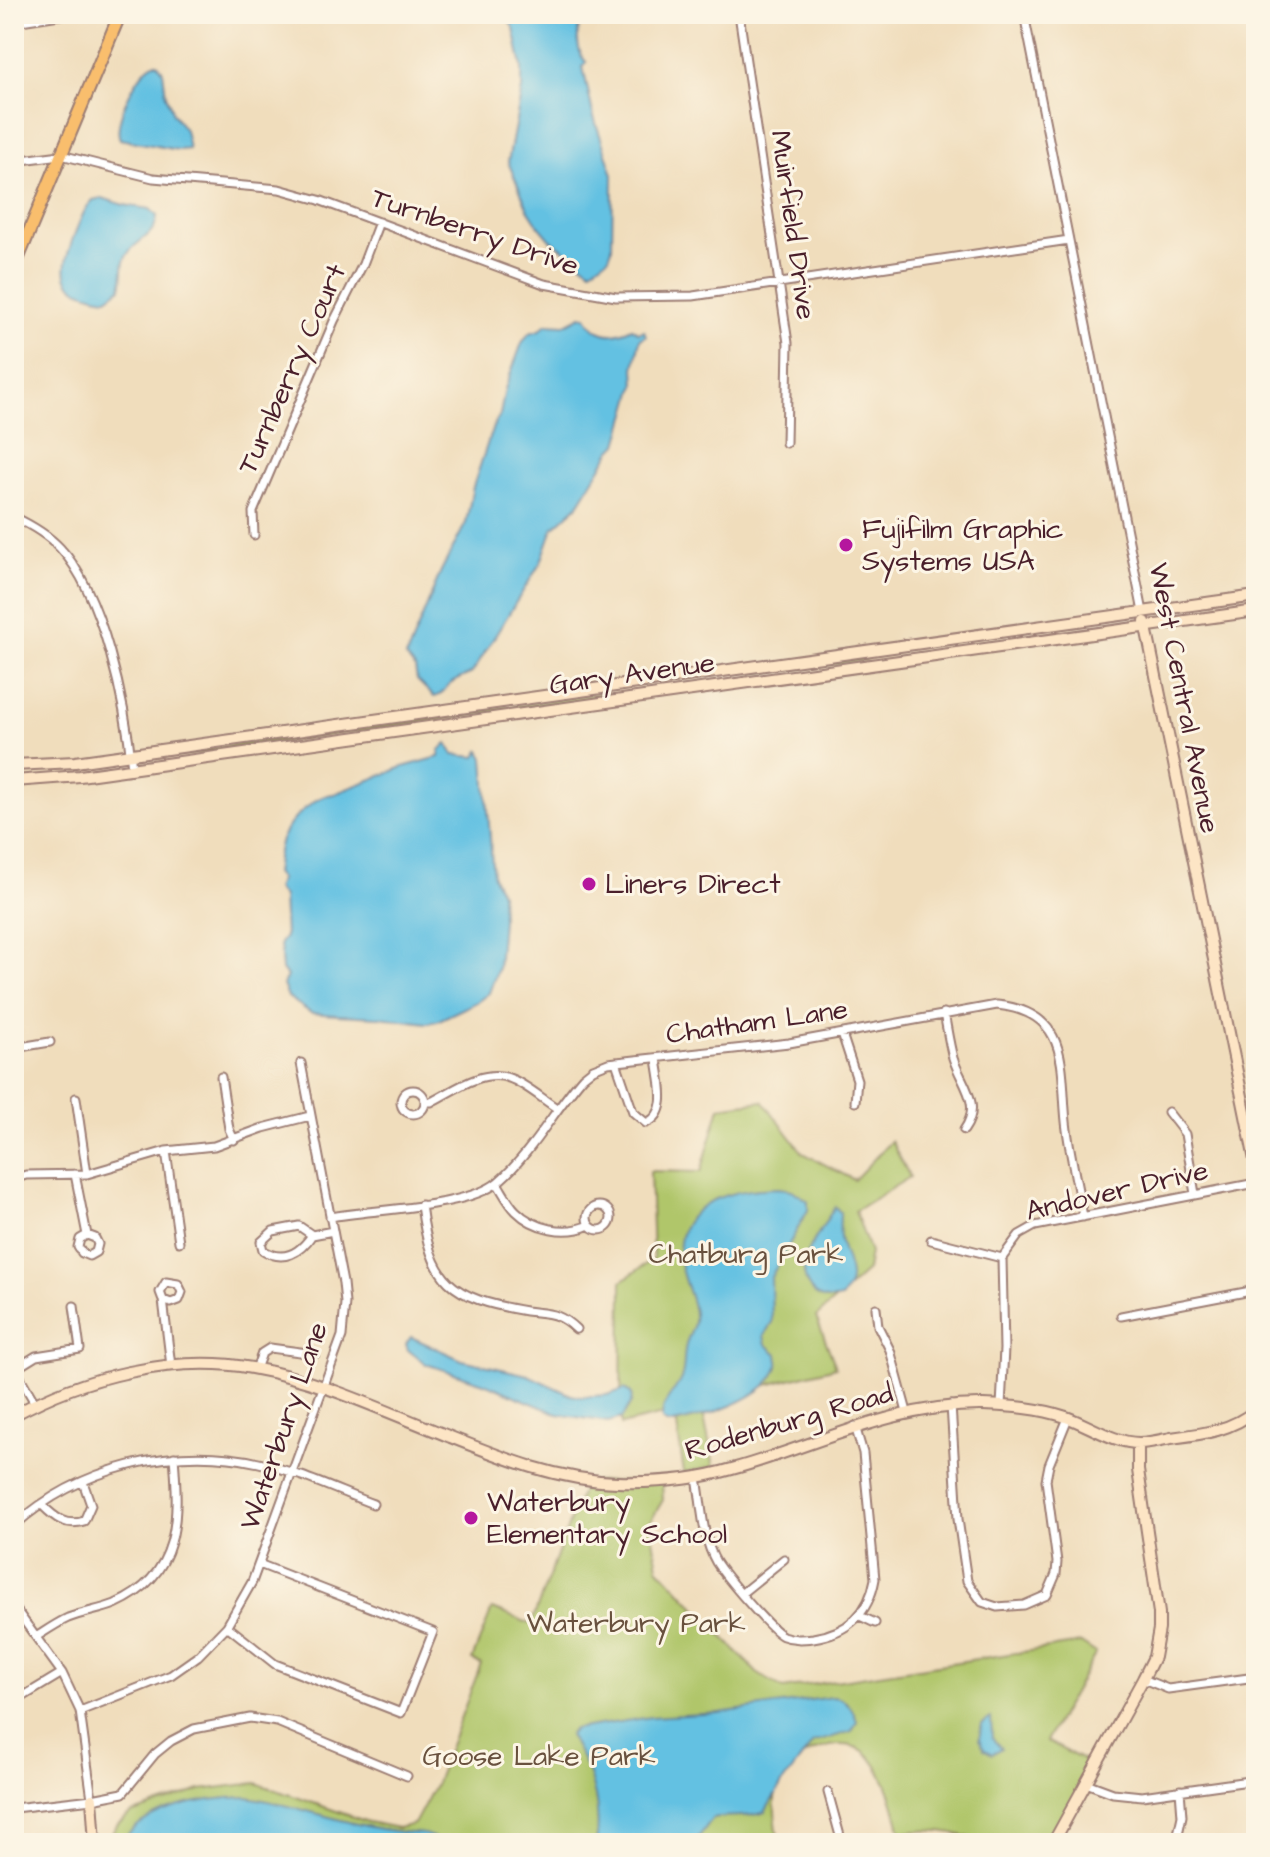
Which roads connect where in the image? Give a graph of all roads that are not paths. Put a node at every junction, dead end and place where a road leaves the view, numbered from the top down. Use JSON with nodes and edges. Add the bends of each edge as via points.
{"nodes":[{"id":1,"x":66,"y":14,"type":"edge"},
{"id":2,"x":120,"y":14,"type":"edge"},
{"id":3,"x":739,"y":14,"type":"edge"},
{"id":4,"x":1024,"y":14,"type":"edge"},
{"id":5,"x":14,"y":22,"type":"edge"},
{"id":6,"x":61,"y":155,"type":"junction"},
{"id":7,"x":14,"y":161,"type":"edge"},
{"id":8,"x":379,"y":222,"type":"junction"},
{"id":9,"x":1069,"y":240,"type":"junction"},
{"id":10,"x":14,"y":268,"type":"edge"},
{"id":11,"x":780,"y":283,"type":"junction"},
{"id":12,"x":786,"y":443,"type":"dead end"},
{"id":13,"x":14,"y":517,"type":"edge"},
{"id":14,"x":254,"y":535,"type":"dead end"},
{"id":15,"x":1256,"y":596,"type":"edge"},
{"id":16,"x":1256,"y":611,"type":"edge"},
{"id":17,"x":1143,"y":612,"type":"junction"},
{"id":18,"x":1146,"y":626,"type":"junction"},
{"id":19,"x":131,"y":754,"type":"junction"},
{"id":20,"x":14,"y":765,"type":"edge"},
{"id":21,"x":132,"y":769,"type":"junction"},
{"id":22,"x":14,"y":781,"type":"edge"},
{"id":23,"x":944,"y":1013,"type":"junction"},
{"id":24,"x":842,"y":1034,"type":"junction"},
{"id":25,"x":50,"y":1042,"type":"dead end"},
{"id":26,"x":14,"y":1048,"type":"edge"},
{"id":27,"x":657,"y":1058,"type":"junction"},
{"id":28,"x":616,"y":1062,"type":"junction"},
{"id":29,"x":301,"y":1063,"type":"dead end"},
{"id":30,"x":221,"y":1077,"type":"dead end"},
{"id":31,"x":76,"y":1098,"type":"dead end"},
{"id":32,"x":425,"y":1102,"type":"dead end"},
{"id":33,"x":855,"y":1102,"type":"dead end"},
{"id":34,"x":558,"y":1109,"type":"junction"},
{"id":35,"x":1168,"y":1112,"type":"dead end"},
{"id":36,"x":310,"y":1116,"type":"junction"},
{"id":37,"x":964,"y":1130,"type":"dead end"},
{"id":38,"x":234,"y":1140,"type":"junction"},
{"id":39,"x":166,"y":1151,"type":"junction"},
{"id":40,"x":1256,"y":1165,"type":"edge"},
{"id":41,"x":75,"y":1174,"type":"junction"},
{"id":42,"x":87,"y":1174,"type":"junction"},
{"id":43,"x":14,"y":1179,"type":"edge"},
{"id":44,"x":497,"y":1183,"type":"junction"},
{"id":45,"x":1256,"y":1183,"type":"edge"},
{"id":46,"x":1195,"y":1194,"type":"junction"},
{"id":47,"x":421,"y":1205,"type":"junction"},
{"id":48,"x":330,"y":1217,"type":"junction"},
{"id":49,"x":1083,"y":1217,"type":"junction"},
{"id":50,"x":589,"y":1225,"type":"dead end"},
{"id":51,"x":333,"y":1231,"type":"junction"},
{"id":52,"x":87,"y":1235,"type":"dead end"},
{"id":53,"x":312,"y":1235,"type":"junction"},
{"id":54,"x":931,"y":1240,"type":"dead end"},
{"id":55,"x":179,"y":1242,"type":"dead end"},
{"id":56,"x":1002,"y":1258,"type":"junction"},
{"id":57,"x":1256,"y":1290,"type":"edge"},
{"id":58,"x":163,"y":1300,"type":"dead end"},
{"id":59,"x":74,"y":1306,"type":"dead end"},
{"id":60,"x":876,"y":1308,"type":"dead end"},
{"id":61,"x":1121,"y":1316,"type":"dead end"},
{"id":62,"x":576,"y":1329,"type":"dead end"},
{"id":63,"x":315,"y":1354,"type":"dead end"},
{"id":64,"x":171,"y":1366,"type":"junction"},
{"id":65,"x":15,"y":1368,"type":"edge"},
{"id":66,"x":256,"y":1369,"type":"junction"},
{"id":67,"x":324,"y":1387,"type":"junction"},
{"id":68,"x":35,"y":1403,"type":"junction"},
{"id":69,"x":951,"y":1405,"type":"junction"},
{"id":70,"x":1001,"y":1406,"type":"junction"},
{"id":71,"x":1256,"y":1410,"type":"edge"},
{"id":72,"x":907,"y":1412,"type":"junction"},
{"id":73,"x":14,"y":1415,"type":"edge"},
{"id":74,"x":1068,"y":1418,"type":"junction"},
{"id":75,"x":855,"y":1426,"type":"junction"},
{"id":76,"x":1138,"y":1443,"type":"junction"},
{"id":77,"x":174,"y":1457,"type":"junction"},
{"id":78,"x":293,"y":1473,"type":"junction"},
{"id":79,"x":697,"y":1478,"type":"junction"},
{"id":80,"x":83,"y":1482,"type":"junction"},
{"id":81,"x":373,"y":1504,"type":"dead end"},
{"id":82,"x":42,"y":1505,"type":"junction"},
{"id":83,"x":14,"y":1526,"type":"edge"},
{"id":84,"x":784,"y":1559,"type":"dead end"},
{"id":85,"x":259,"y":1564,"type":"junction"},
{"id":86,"x":742,"y":1593,"type":"junction"},
{"id":87,"x":14,"y":1607,"type":"edge"},
{"id":88,"x":860,"y":1616,"type":"junction"},
{"id":89,"x":875,"y":1623,"type":"dead end"},
{"id":90,"x":227,"y":1626,"type":"junction"},
{"id":91,"x":36,"y":1637,"type":"junction"},
{"id":92,"x":62,"y":1673,"type":"junction"},
{"id":93,"x":1256,"y":1677,"type":"edge"},
{"id":94,"x":1143,"y":1679,"type":"junction"},
{"id":95,"x":14,"y":1702,"type":"edge"},
{"id":96,"x":80,"y":1711,"type":"junction"},
{"id":97,"x":407,"y":1776,"type":"dead end"},
{"id":98,"x":1256,"y":1780,"type":"edge"},
{"id":99,"x":1086,"y":1783,"type":"junction"},
{"id":100,"x":1180,"y":1790,"type":"junction"},
{"id":101,"x":828,"y":1792,"type":"dead end"},
{"id":102,"x":92,"y":1799,"type":"junction"},
{"id":103,"x":14,"y":1808,"type":"edge"},
{"id":104,"x":95,"y":1843,"type":"edge"},
{"id":105,"x":842,"y":1843,"type":"edge"},
{"id":106,"x":1053,"y":1843,"type":"edge"},
{"id":107,"x":1176,"y":1843,"type":"edge"}],
"edges":[{"from":1,"to":5,"type":"street"},
{"from":2,"to":6,"type":"main road"},
{"from":3,"to":11,"type":"street","name":"Muirfield Drive"},
{"from":4,"to":9,"type":"street","name":"West Central Avenue"},
{"from":6,"to":7,"type":"street"},
{"from":6,"to":8,"type":"street","name":"Turnberry Drive","via":[[153,178],[279,189]]},
{"from":6,"to":10,"type":"main road"},
{"from":8,"to":11,"type":"street","name":"Turnberry Drive","via":[[544,284],[616,297],[693,296]]},
{"from":8,"to":14,"type":"street","name":"Turnberry Court","via":[[253,512]]},
{"from":9,"to":11,"type":"street","name":"Turnberry Drive"},
{"from":9,"to":17,"type":"street","name":"West Central Avenue"},
{"from":11,"to":12,"type":"street","name":"Muirfield Drive","via":[[788,343]]},
{"from":13,"to":19,"type":"street","via":[[35,526],[61,549],[81,578],[110,653]]},
{"from":15,"to":17,"type":"main road","name":"Gary Avenue"},
{"from":16,"to":18,"type":"main road","name":"Gary Avenue"},
{"from":17,"to":18,"type":"main road","name":"West Central Avenue"},
{"from":17,"to":19,"type":"main road","name":"Gary Avenue"},
{"from":18,"to":21,"type":"main road","name":"Gary Avenue"},
{"from":18,"to":40,"type":"main road","name":"West Central Avenue"},
{"from":19,"to":20,"type":"main road","name":"Gary Avenue"},
{"from":19,"to":21,"type":"street"},
{"from":21,"to":22,"type":"main road","name":"Gary Avenue"},
{"from":23,"to":24,"type":"street","name":"Chatham Lane"},
{"from":23,"to":37,"type":"street","via":[[954,1059],[972,1102],[972,1118]]},
{"from":23,"to":49,"type":"street","name":"Chatham Lane","via":[[1007,1006],[1042,1022],[1050,1033],[1062,1057],[1067,1131]]},
{"from":24,"to":27,"type":"street","name":"Chatham Lane"},
{"from":24,"to":33,"type":"street","via":[[857,1080]]},
{"from":25,"to":26,"type":"street"},
{"from":27,"to":28,"type":"street","name":"Chatham Lane"},
{"from":27,"to":28,"type":"street","via":[[662,1108],[646,1123],[633,1112]]},
{"from":28,"to":34,"type":"street","name":"Chatham Lane","via":[[593,1069]]},
{"from":29,"to":36,"type":"street","name":"Waterbury Lane"},
{"from":30,"to":38,"type":"street"},
{"from":31,"to":42,"type":"street"},
{"from":32,"to":34,"type":"street","via":[[495,1076],[509,1078]]},
{"from":34,"to":44,"type":"street","name":"Chatham Lane"},
{"from":35,"to":46,"type":"street","via":[[1185,1134]]},
{"from":36,"to":38,"type":"street"},
{"from":36,"to":48,"type":"street","name":"Waterbury Lane"},
{"from":38,"to":39,"type":"street"},
{"from":39,"to":42,"type":"street"},
{"from":39,"to":55,"type":"street"},
{"from":41,"to":42,"type":"street"},
{"from":41,"to":43,"type":"street"},
{"from":41,"to":52,"type":"street"},
{"from":44,"to":47,"type":"street","name":"Chatham Lane","via":[[465,1199]]},
{"from":44,"to":50,"type":"street","via":[[515,1210],[535,1224],[553,1229]]},
{"from":45,"to":46,"type":"street","name":"Andover Drive"},
{"from":46,"to":49,"type":"street","name":"Andover Drive"},
{"from":47,"to":48,"type":"street","name":"Chatham Lane"},
{"from":47,"to":62,"type":"street","via":[[433,1260],[452,1286],[485,1304],[563,1317]]},
{"from":48,"to":51,"type":"street","name":"Waterbury Lane"},
{"from":49,"to":56,"type":"street","name":"Andover Drive","via":[[1028,1230]]},
{"from":51,"to":53,"type":"street"},
{"from":51,"to":67,"type":"street","name":"Waterbury Lane","via":[[345,1317]]},
{"from":53,"to":53,"type":"street","via":[[298,1251],[282,1257],[263,1250],[261,1242],[273,1231],[299,1226]]},
{"from":54,"to":56,"type":"street"},
{"from":56,"to":70,"type":"street","name":"Andover Drive"},
{"from":57,"to":61,"type":"street"},
{"from":58,"to":64,"type":"street"},
{"from":59,"to":65,"type":"street","via":[[80,1349],[36,1356]]},
{"from":60,"to":72,"type":"street"},
{"from":63,"to":66,"type":"street","via":[[270,1348]]},
{"from":64,"to":66,"type":"main road","name":"Rodenburg Road"},
{"from":64,"to":68,"type":"main road","name":"Rodenburg Road","via":[[95,1380]]},
{"from":65,"to":68,"type":"street"},
{"from":66,"to":67,"type":"main road","name":"Rodenburg Road"},
{"from":67,"to":78,"type":"street","name":"Waterbury Lane"},
{"from":67,"to":79,"type":"main road","name":"Rodenburg Road","via":[[545,1471],[614,1482]]},
{"from":68,"to":73,"type":"main road","name":"Rodenburg Road"},
{"from":69,"to":70,"type":"main road","name":"Rodenburg Road"},
{"from":69,"to":72,"type":"main road","name":"Rodenburg Road"},
{"from":69,"to":74,"type":"street","via":[[967,1581],[982,1602],[997,1607],[1047,1595],[1056,1574],[1046,1480]]},
{"from":70,"to":74,"type":"main road","name":"Rodenburg Road"},
{"from":71,"to":76,"type":"main road","name":"Rodenburg Road","via":[[1211,1432]]},
{"from":72,"to":75,"type":"main road","name":"Rodenburg Road"},
{"from":74,"to":76,"type":"main road","name":"Rodenburg Road"},
{"from":75,"to":79,"type":"main road","name":"Rodenburg Road"},
{"from":75,"to":88,"type":"street","via":[[863,1453],[875,1579]]},
{"from":76,"to":94,"type":"main road","via":[[1159,1613],[1154,1657]]},
{"from":77,"to":78,"type":"street","via":[[231,1459]]},
{"from":77,"to":80,"type":"street"},
{"from":77,"to":91,"type":"street","via":[[177,1524],[157,1572],[118,1603],[69,1618]]},
{"from":78,"to":81,"type":"street"},
{"from":78,"to":85,"type":"street","name":"Waterbury Lane"},
{"from":79,"to":86,"type":"street","via":[[710,1549]]},
{"from":80,"to":82,"type":"street"},
{"from":80,"to":82,"type":"street","via":[[91,1505],[84,1521],[64,1522]]},
{"from":82,"to":83,"type":"street"},
{"from":84,"to":86,"type":"street"},
{"from":85,"to":90,"type":"street","name":"Waterbury Lane"},
{"from":85,"to":90,"type":"street","via":[[433,1632],[401,1713],[275,1664]]},
{"from":86,"to":88,"type":"street","via":[[781,1635],[794,1639],[833,1634]]},
{"from":87,"to":91,"type":"street"},
{"from":88,"to":89,"type":"street"},
{"from":90,"to":96,"type":"street","name":"Waterbury Lane","via":[[171,1675]]},
{"from":91,"to":92,"type":"street"},
{"from":92,"to":95,"type":"street"},
{"from":92,"to":96,"type":"street"},
{"from":93,"to":94,"type":"street","via":[[1168,1689]]},
{"from":94,"to":99,"type":"main road"},
{"from":96,"to":102,"type":"street"},
{"from":97,"to":102,"type":"street","via":[[277,1722],[250,1718],[194,1729],[155,1754],[123,1793]]},
{"from":98,"to":100,"type":"street"},
{"from":99,"to":100,"type":"street","via":[[1123,1795]]},
{"from":99,"to":106,"type":"main road"},
{"from":100,"to":107,"type":"street"},
{"from":101,"to":105,"type":"street"},
{"from":102,"to":103,"type":"street"},
{"from":102,"to":104,"type":"main road"}]}
